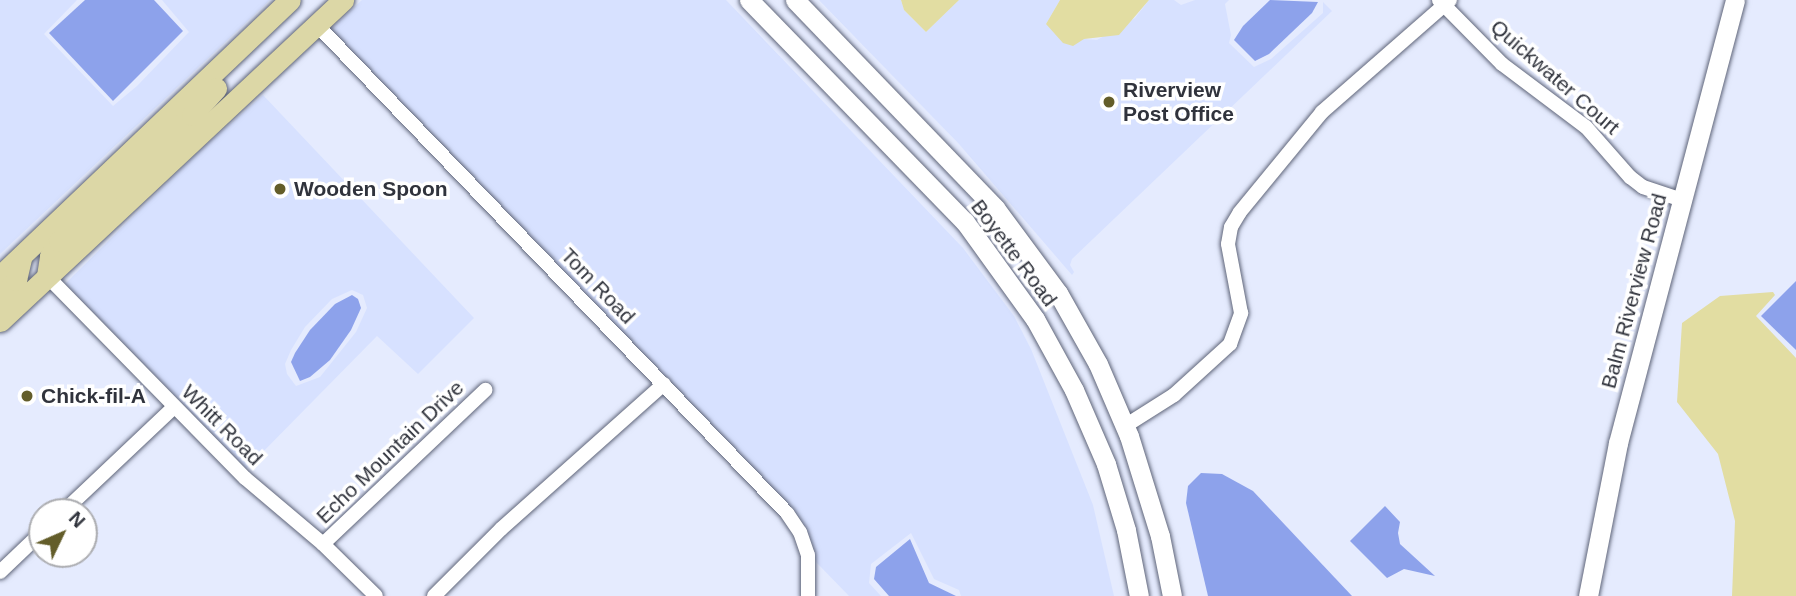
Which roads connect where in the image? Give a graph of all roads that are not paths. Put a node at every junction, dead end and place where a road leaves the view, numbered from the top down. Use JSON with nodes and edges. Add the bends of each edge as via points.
{"nodes":[{"id":1,"x":290,"y":0,"type":"edge"},
{"id":2,"x":343,"y":0,"type":"edge"},
{"id":3,"x":749,"y":0,"type":"edge"},
{"id":4,"x":795,"y":0,"type":"edge"},
{"id":5,"x":1735,"y":0,"type":"edge"},
{"id":6,"x":1445,"y":2,"type":"edge"},
{"id":7,"x":317,"y":25,"type":"junction"},
{"id":8,"x":247,"y":41,"type":"junction"},
{"id":9,"x":1682,"y":200,"type":"junction"},
{"id":10,"x":21,"y":256,"type":"junction"},
{"id":11,"x":0,"y":276,"type":"edge"},
{"id":12,"x":47,"y":276,"type":"junction"},
{"id":13,"x":0,"y":300,"type":"edge"},
{"id":14,"x":0,"y":321,"type":"edge"},
{"id":15,"x":664,"y":384,"type":"junction"},
{"id":16,"x":485,"y":390,"type":"dead end"},
{"id":17,"x":174,"y":407,"type":"junction"},
{"id":18,"x":1125,"y":426,"type":"junction"},
{"id":19,"x":78,"y":498,"type":"edge"},
{"id":20,"x":324,"y":544,"type":"junction"},
{"id":21,"x":28,"y":545,"type":"edge"},
{"id":22,"x":0,"y":572,"type":"edge"},
{"id":23,"x":376,"y":596,"type":"edge"},
{"id":24,"x":434,"y":596,"type":"edge"},
{"id":25,"x":808,"y":596,"type":"edge"},
{"id":26,"x":1139,"y":596,"type":"edge"},
{"id":27,"x":1172,"y":596,"type":"edge"},
{"id":28,"x":1588,"y":596,"type":"edge"}],
"edges":[{"from":1,"to":8,"type":"main road"},
{"from":2,"to":7,"type":"main road"},
{"from":3,"to":26,"type":"main road","name":"Boyette Road","via":[[965,222],[1035,318],[1074,390],[1106,464]]},
{"from":4,"to":18,"type":"main road","name":"Boyette Road","via":[[1018,237],[1080,332]]},
{"from":5,"to":9,"type":"main road","name":"Balm Riverview Road"},
{"from":6,"to":9,"type":"street","name":"Quickwater Court","via":[[1502,64],[1586,127],[1630,177],[1643,187]]},
{"from":6,"to":18,"type":"street","via":[[1322,113],[1240,212],[1228,244],[1241,313],[1230,344],[1174,395]]},
{"from":7,"to":12,"type":"main road"},
{"from":7,"to":15,"type":"street","name":"Tom Road"},
{"from":8,"to":10,"type":"main road"},
{"from":8,"to":12,"type":"main road","via":[[230,71],[192,115],[59,241],[50,256]]},
{"from":9,"to":28,"type":"main road","name":"Balm Riverview Road","via":[[1618,443]]},
{"from":10,"to":11,"type":"main road"},
{"from":10,"to":13,"type":"main road","via":[[16,280]]},
{"from":12,"to":14,"type":"main road"},
{"from":12,"to":17,"type":"street","name":"Whitt Road"},
{"from":15,"to":24,"type":"street","via":[[500,529]]},
{"from":15,"to":25,"type":"street","name":"Tom Road","via":[[792,519],[808,555]]},
{"from":16,"to":20,"type":"street","name":"Echo Mountain Drive"},
{"from":17,"to":19,"type":"street"},
{"from":17,"to":20,"type":"street","name":"Whitt Road","via":[[245,478]]},
{"from":18,"to":27,"type":"main road","name":"Boyette Road","via":[[1153,509]]},
{"from":20,"to":23,"type":"street","name":"Whitt Road"},
{"from":21,"to":22,"type":"street"}]}
